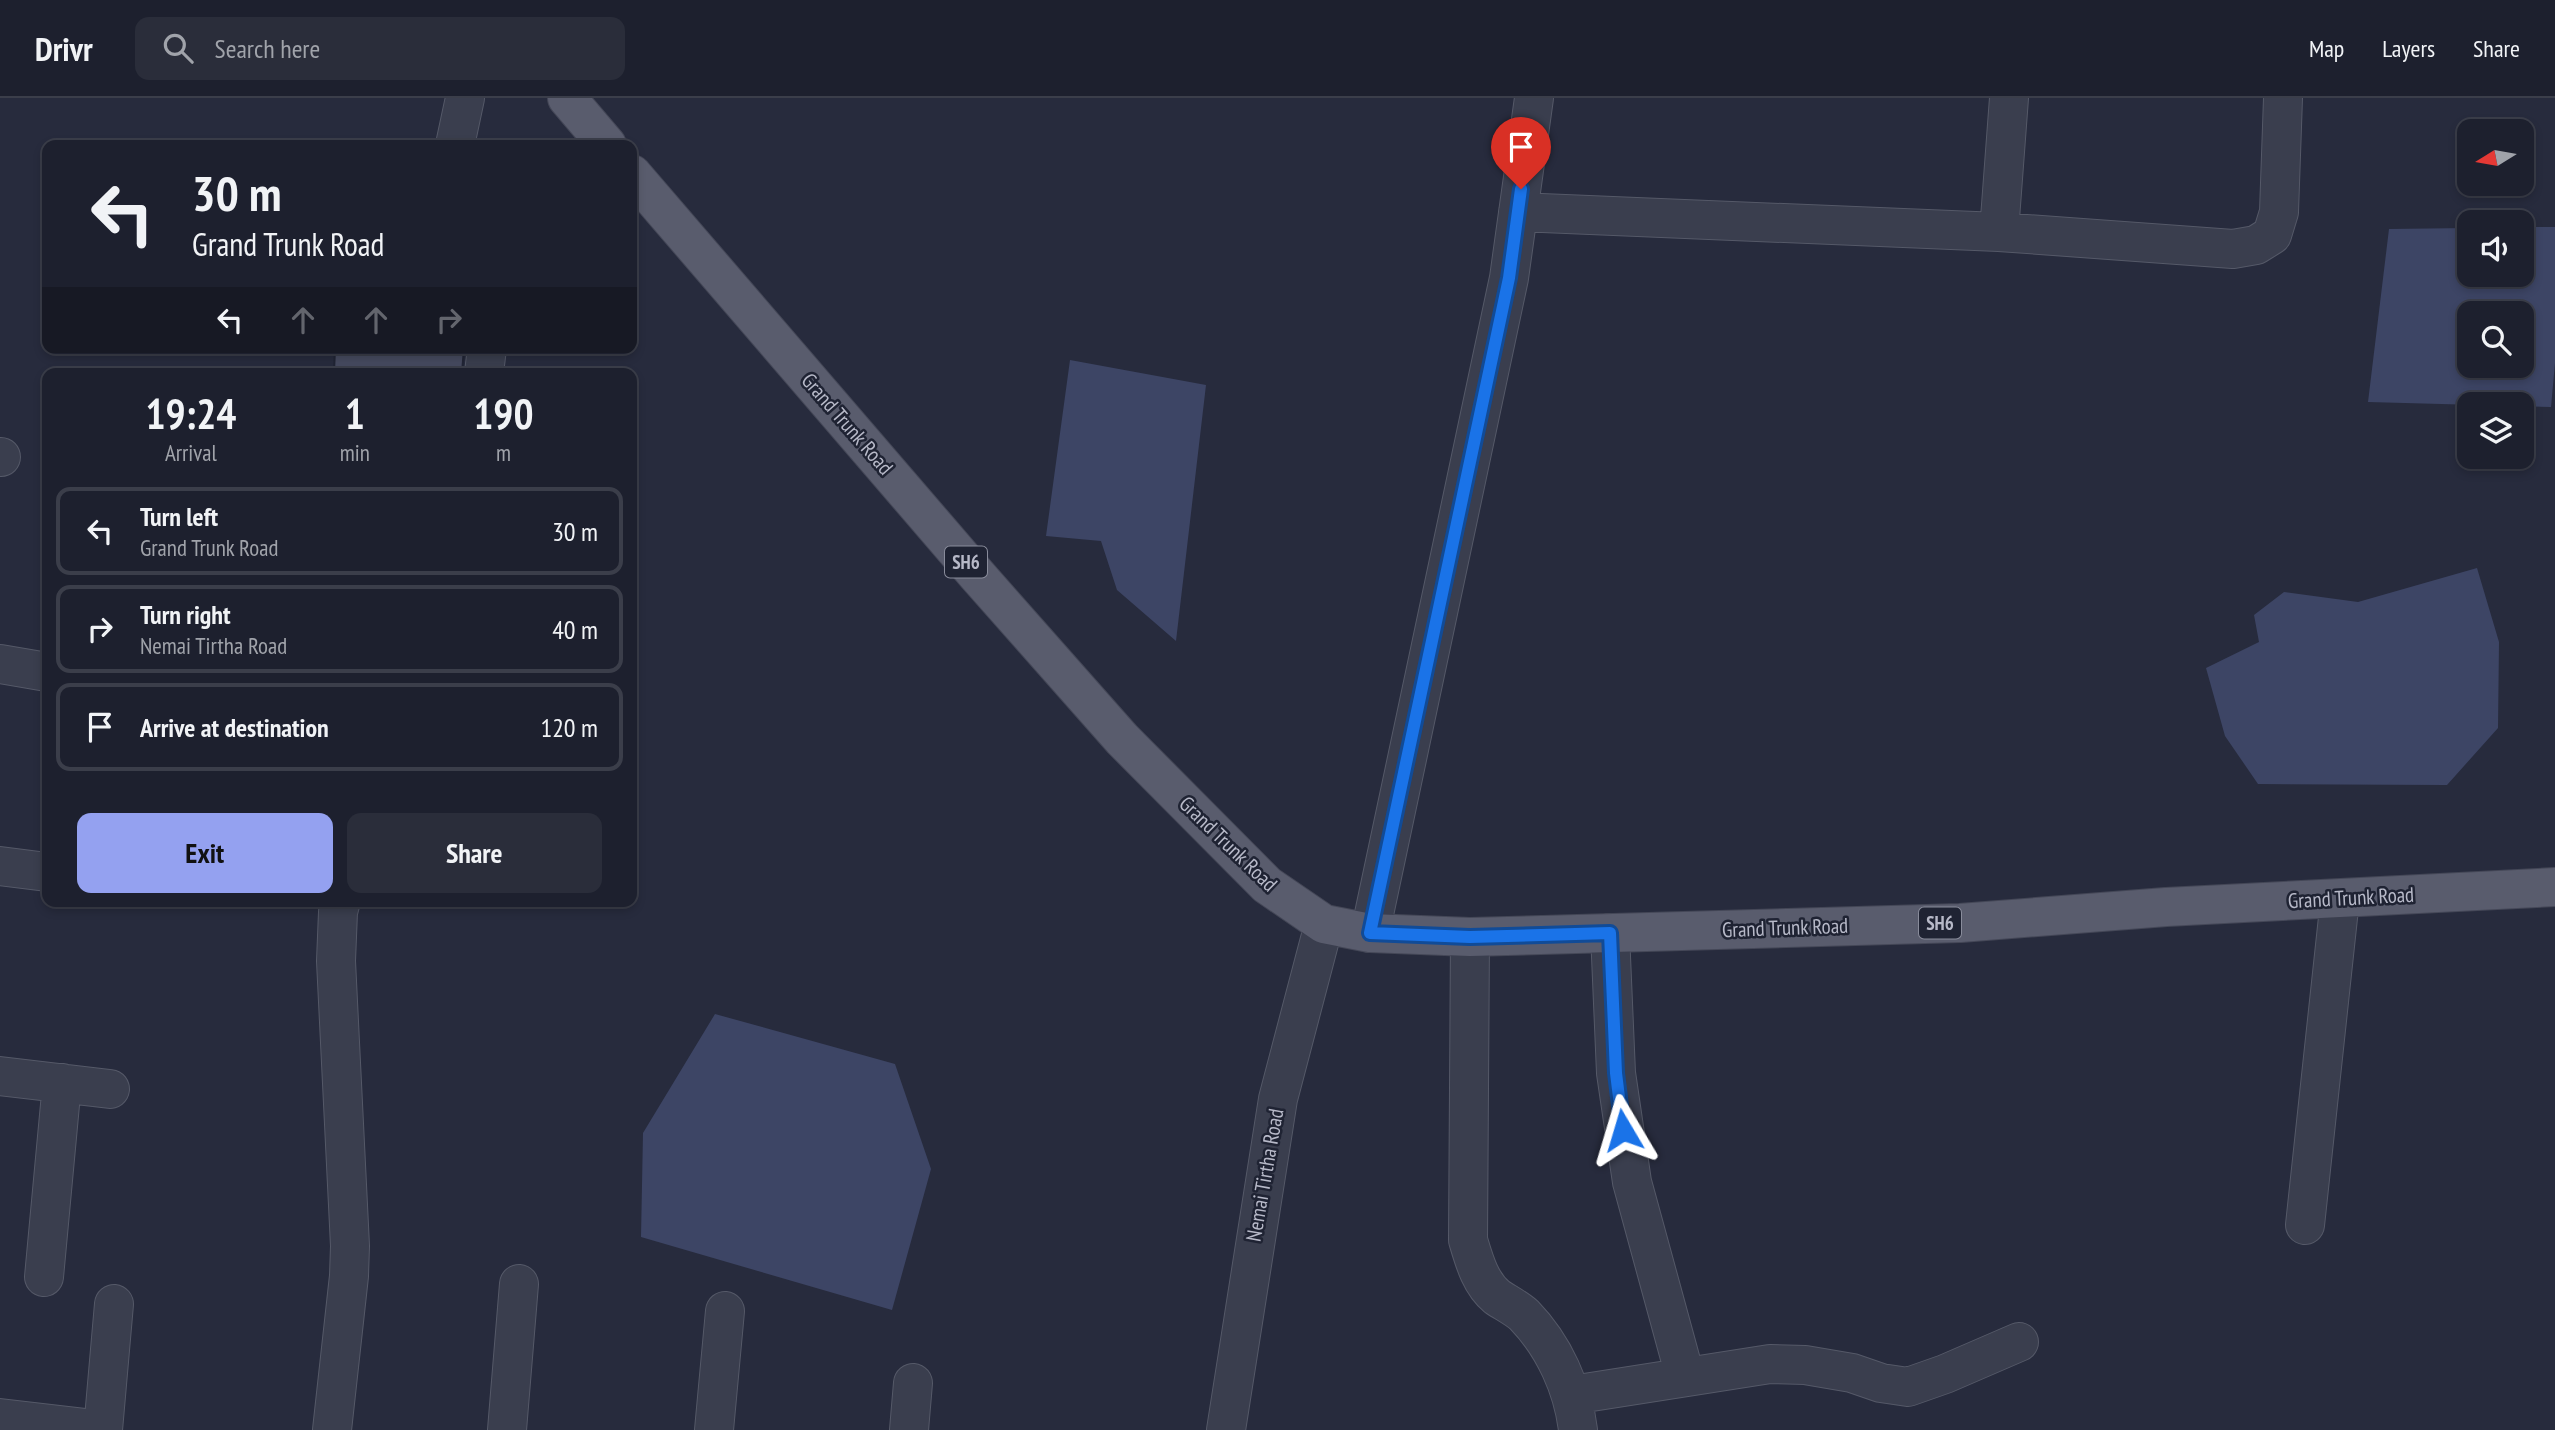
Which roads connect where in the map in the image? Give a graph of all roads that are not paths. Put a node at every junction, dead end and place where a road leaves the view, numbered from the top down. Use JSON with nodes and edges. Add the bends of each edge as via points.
{"nodes":[{"id":1,"x":465,"y":98,"type":"edge"},
{"id":2,"x":566,"y":98,"type":"edge"},
{"id":3,"x":1534,"y":98,"type":"edge"},
{"id":4,"x":2009,"y":98,"type":"edge"},
{"id":5,"x":2283,"y":98,"type":"edge"},
{"id":6,"x":456,"y":140,"type":"edge"},
{"id":7,"x":603,"y":140,"type":"edge"},
{"id":8,"x":637,"y":180,"type":"edge"},
{"id":9,"x":1518,"y":212,"type":"junction"},
{"id":10,"x":1999,"y":232,"type":"junction"},
{"id":11,"x":0,"y":664,"type":"edge"},
{"id":12,"x":42,"y":671,"type":"edge"},
{"id":13,"x":0,"y":866,"type":"edge"},
{"id":14,"x":42,"y":871,"type":"edge"},
{"id":15,"x":2555,"y":887,"type":"edge"},
{"id":16,"x":2340,"y":899,"type":"junction"},
{"id":17,"x":340,"y":907,"type":"edge"},
{"id":18,"x":1324,"y":924,"type":"junction"},
{"id":19,"x":1370,"y":933,"type":"junction"},
{"id":20,"x":1610,"y":933,"type":"junction"},
{"id":21,"x":1470,"y":937,"type":"junction"},
{"id":22,"x":0,"y":1076,"type":"edge"},
{"id":23,"x":62,"y":1083,"type":"junction"},
{"id":24,"x":110,"y":1089,"type":"dead end"},
{"id":25,"x":2305,"y":1225,"type":"dead end"},
{"id":26,"x":44,"y":1277,"type":"dead end"},
{"id":27,"x":519,"y":1284,"type":"dead end"},
{"id":28,"x":114,"y":1304,"type":"dead end"},
{"id":29,"x":725,"y":1311,"type":"dead end"},
{"id":30,"x":2020,"y":1342,"type":"dead end"},
{"id":31,"x":1685,"y":1376,"type":"junction"},
{"id":32,"x":913,"y":1383,"type":"dead end"},
{"id":33,"x":1575,"y":1412,"type":"edge"},
{"id":34,"x":0,"y":1418,"type":"edge"},
{"id":35,"x":332,"y":1430,"type":"edge"},
{"id":36,"x":507,"y":1430,"type":"edge"},
{"id":37,"x":714,"y":1430,"type":"edge"},
{"id":38,"x":909,"y":1430,"type":"edge"},
{"id":39,"x":1226,"y":1430,"type":"edge"}],
"edges":[{"from":1,"to":6,"type":"street"},
{"from":2,"to":7,"type":"main road"},
{"from":3,"to":9,"type":"street"},
{"from":4,"to":10,"type":"street"},
{"from":5,"to":10,"type":"street","via":[[2279,212],[2272,235],[2256,246]]},
{"from":8,"to":18,"type":"main road","name":"Grand Trunk Road","number":"SH6","via":[[1122,739],[1267,884]]},
{"from":9,"to":10,"type":"street"},
{"from":9,"to":19,"type":"street","via":[[1509,278]]},
{"from":11,"to":12,"type":"street"},
{"from":13,"to":14,"type":"street"},
{"from":15,"to":16,"type":"main road","name":"Grand Trunk Road","number":"SH6"},
{"from":16,"to":20,"type":"main road","name":"Grand Trunk Road","number":"SH6","via":[[1960,923]]},
{"from":16,"to":25,"type":"street"},
{"from":17,"to":35,"type":"street","via":[[336,961],[349,1256]]},
{"from":18,"to":19,"type":"main road","name":"Grand Trunk Road","number":"SH6"},
{"from":18,"to":39,"type":"street","name":"Nemai Tirtha Road","via":[[1278,1099]]},
{"from":19,"to":21,"type":"main road","name":"Grand Trunk Road","number":"SH6"},
{"from":20,"to":21,"type":"main road","name":"Grand Trunk Road","number":"SH6"},
{"from":20,"to":31,"type":"street","via":[[1616,1073],[1632,1182]]},
{"from":21,"to":33,"type":"street","via":[[1468,1240],[1478,1271],[1494,1295],[1522,1313],[1560,1367]]},
{"from":22,"to":23,"type":"street"},
{"from":23,"to":24,"type":"street"},
{"from":23,"to":26,"type":"street"},
{"from":27,"to":36,"type":"street"},
{"from":28,"to":34,"type":"street","via":[[103,1430]]},
{"from":29,"to":37,"type":"street"},
{"from":30,"to":31,"type":"street","via":[[1908,1387],[1804,1364]]},
{"from":31,"to":33,"type":"street"},
{"from":32,"to":38,"type":"street"}]}
